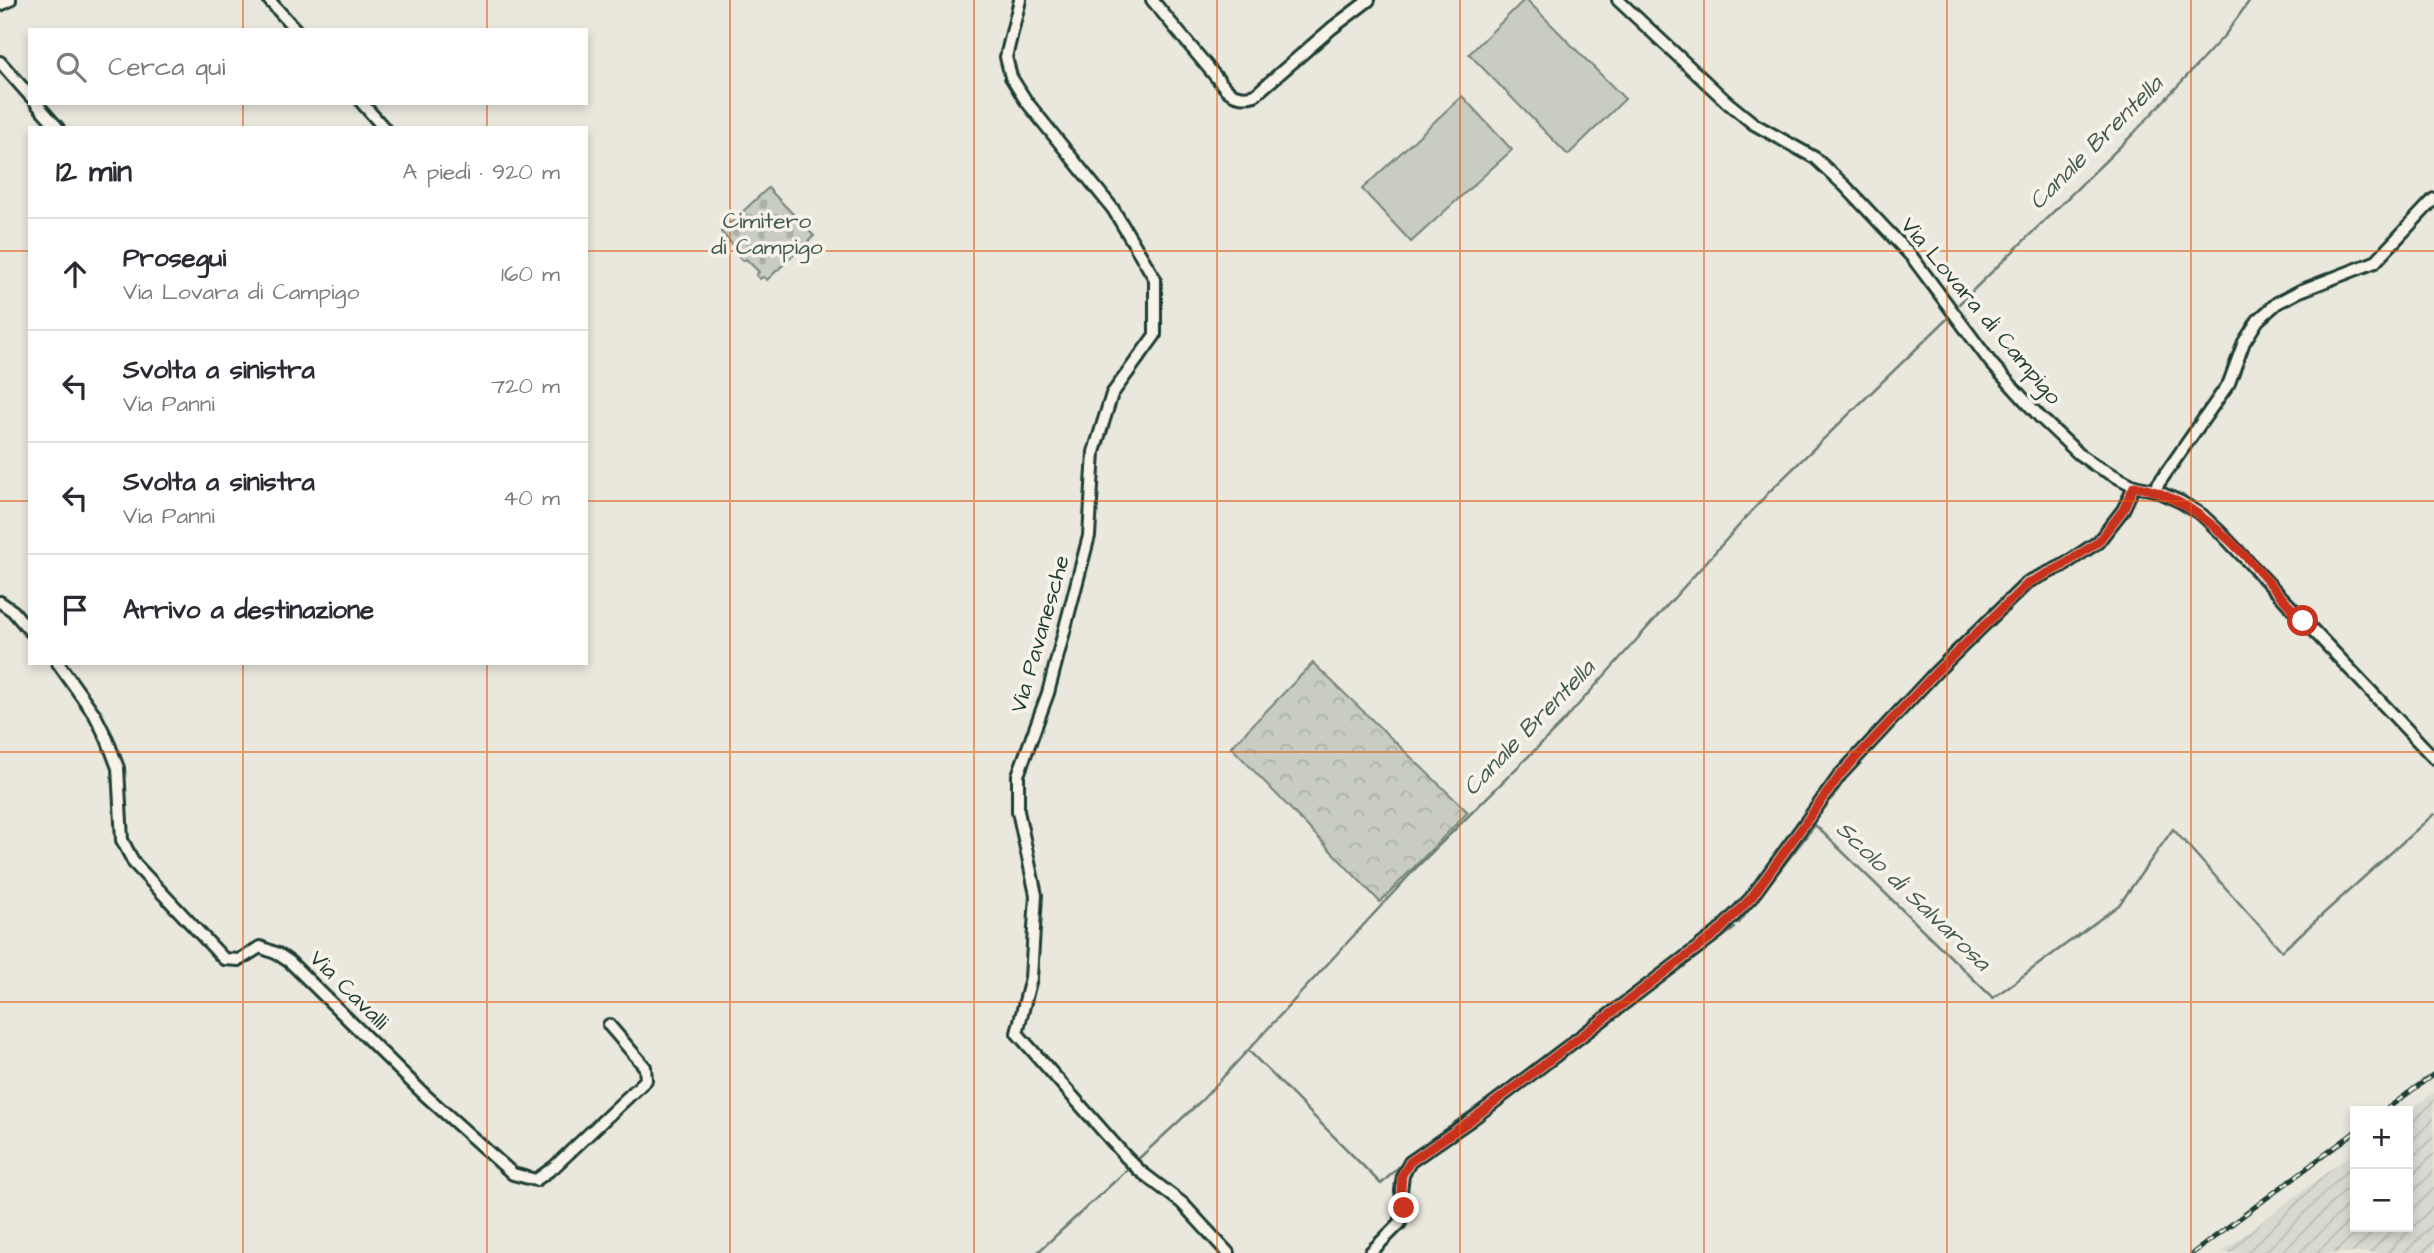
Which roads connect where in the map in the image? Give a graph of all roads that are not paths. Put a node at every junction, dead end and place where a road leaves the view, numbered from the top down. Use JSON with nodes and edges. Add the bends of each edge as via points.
{"nodes":[{"id":1,"x":10,"y":0,"type":"edge"},
{"id":2,"x":269,"y":0,"type":"edge"},
{"id":3,"x":1020,"y":0,"type":"edge"},
{"id":4,"x":1152,"y":0,"type":"edge"},
{"id":5,"x":1368,"y":0,"type":"edge"},
{"id":6,"x":1618,"y":0,"type":"edge"},
{"id":7,"x":0,"y":5,"type":"edge"},
{"id":8,"x":294,"y":28,"type":"edge"},
{"id":9,"x":0,"y":62,"type":"edge"},
{"id":10,"x":28,"y":94,"type":"edge"},
{"id":11,"x":38,"y":105,"type":"edge"},
{"id":12,"x":364,"y":105,"type":"edge"},
{"id":13,"x":56,"y":126,"type":"edge"},
{"id":14,"x":382,"y":126,"type":"edge"},
{"id":15,"x":2434,"y":199,"type":"edge"},
{"id":16,"x":2134,"y":486,"type":"junction"},
{"id":17,"x":2154,"y":490,"type":"junction"},
{"id":18,"x":0,"y":602,"type":"edge"},
{"id":19,"x":28,"y":629,"type":"edge"},
{"id":20,"x":59,"y":665,"type":"edge"},
{"id":21,"x":2434,"y":758,"type":"edge"},
{"id":22,"x":608,"y":1025,"type":"dead end"},
{"id":23,"x":1228,"y":1253,"type":"edge"},
{"id":24,"x":1370,"y":1253,"type":"edge"}],
"edges":[{"from":1,"to":7,"type":"street"},
{"from":2,"to":8,"type":"street"},
{"from":3,"to":23,"type":"street","name":"Via Pavanesche","via":[[1006,57],[1011,77],[1114,209],[1155,279],[1155,335],[1112,394],[1094,452],[1089,536],[1048,693],[1018,775],[1018,811],[1036,895],[1031,978],[1017,1033],[1125,1156],[1182,1203]]},
{"from":4,"to":5,"type":"street","via":[[1230,93],[1240,96],[1255,95]]},
{"from":6,"to":16,"type":"street","name":"Via Lovara di Campigo","via":[[1728,103],[1832,173],[1912,257],[1991,363],[2039,416],[2096,467]]},
{"from":9,"to":10,"type":"street"},
{"from":11,"to":13,"type":"street"},
{"from":12,"to":14,"type":"street"},
{"from":15,"to":17,"type":"street","via":[[2375,262],[2300,291],[2258,320],[2244,342],[2229,383]]},
{"from":16,"to":17,"type":"street","name":"Via Lovara di Campigo"},
{"from":16,"to":24,"type":"street","via":[[2123,510],[2098,542],[2028,583],[1840,775],[1751,898],[1718,932],[1410,1162],[1402,1175],[1400,1223]]},
{"from":17,"to":21,"type":"street","name":"Via Lovara di Campigo","via":[[2202,515],[2220,532]]},
{"from":18,"to":19,"type":"street"},
{"from":20,"to":22,"type":"street","name":"Via Cavalli","via":[[96,715],[118,768],[122,841],[134,863],[223,959],[239,960],[260,947],[290,962],[513,1174],[536,1180],[646,1080],[645,1067]]}]}
